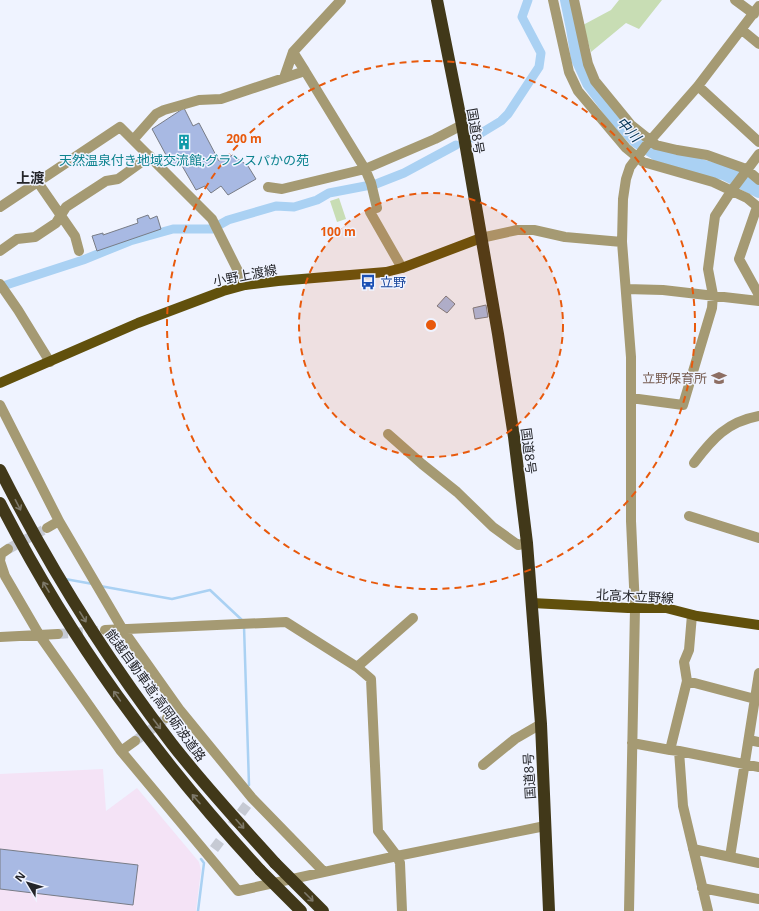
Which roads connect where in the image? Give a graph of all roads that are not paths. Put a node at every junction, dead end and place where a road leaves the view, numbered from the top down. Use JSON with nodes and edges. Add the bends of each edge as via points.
{"nodes":[{"id":1,"x":341,"y":0,"type":"edge"},
{"id":2,"x":437,"y":0,"type":"edge"},
{"id":3,"x":553,"y":0,"type":"edge"},
{"id":4,"x":574,"y":0,"type":"edge"},
{"id":5,"x":735,"y":0,"type":"edge"},
{"id":6,"x":756,"y":10,"type":"edge"},
{"id":7,"x":742,"y":30,"type":"junction"},
{"id":8,"x":759,"y":44,"type":"edge"},
{"id":9,"x":293,"y":52,"type":"junction"},
{"id":10,"x":305,"y":71,"type":"junction"},
{"id":11,"x":284,"y":78,"type":"junction"},
{"id":12,"x":698,"y":86,"type":"junction"},
{"id":13,"x":462,"y":125,"type":"junction"},
{"id":14,"x":133,"y":140,"type":"junction"},
{"id":15,"x":649,"y":142,"type":"junction"},
{"id":16,"x":759,"y":142,"type":"edge"},
{"id":17,"x":759,"y":154,"type":"edge"},
{"id":18,"x":150,"y":156,"type":"junction"},
{"id":19,"x":639,"y":156,"type":"junction"},
{"id":20,"x":365,"y":169,"type":"junction"},
{"id":21,"x":745,"y":171,"type":"junction"},
{"id":22,"x":759,"y":180,"type":"edge"},
{"id":23,"x":37,"y":181,"type":"junction"},
{"id":24,"x":268,"y":188,"type":"dead end"},
{"id":25,"x":733,"y":188,"type":"junction"},
{"id":26,"x":0,"y":207,"type":"edge"},
{"id":27,"x":758,"y":208,"type":"edge"},
{"id":28,"x":61,"y":216,"type":"junction"},
{"id":29,"x":481,"y":238,"type":"junction"},
{"id":30,"x":622,"y":242,"type":"junction"},
{"id":31,"x":0,"y":251,"type":"edge"},
{"id":32,"x":79,"y":251,"type":"dead end"},
{"id":33,"x":402,"y":268,"type":"junction"},
{"id":34,"x":0,"y":284,"type":"edge"},
{"id":35,"x":245,"y":285,"type":"junction"},
{"id":36,"x":626,"y":289,"type":"junction"},
{"id":37,"x":759,"y":294,"type":"edge"},
{"id":38,"x":713,"y":296,"type":"junction"},
{"id":39,"x":759,"y":301,"type":"edge"},
{"id":40,"x":50,"y":362,"type":"junction"},
{"id":41,"x":0,"y":383,"type":"edge"},
{"id":42,"x":631,"y":398,"type":"junction"},
{"id":43,"x":0,"y":405,"type":"edge"},
{"id":44,"x":759,"y":416,"type":"edge"},
{"id":45,"x":388,"y":434,"type":"dead end"},
{"id":46,"x":694,"y":463,"type":"dead end"},
{"id":47,"x":0,"y":470,"type":"edge"},
{"id":48,"x":0,"y":503,"type":"edge"},
{"id":49,"x":689,"y":516,"type":"dead end"},
{"id":50,"x":59,"y":521,"type":"junction"},
{"id":51,"x":47,"y":528,"type":"tunnel mouth"},
{"id":52,"x":759,"y":538,"type":"edge"},
{"id":53,"x":527,"y":543,"type":"junction"},
{"id":54,"x":3,"y":552,"type":"edge"},
{"id":55,"x":532,"y":603,"type":"junction"},
{"id":56,"x":634,"y":608,"type":"junction"},
{"id":57,"x":692,"y":615,"type":"junction"},
{"id":58,"x":413,"y":618,"type":"dead end"},
{"id":59,"x":759,"y":625,"type":"edge"},
{"id":60,"x":105,"y":630,"type":"tunnel mouth"},
{"id":61,"x":123,"y":630,"type":"junction"},
{"id":62,"x":58,"y":634,"type":"tunnel mouth"},
{"id":63,"x":40,"y":636,"type":"junction"},
{"id":64,"x":0,"y":638,"type":"edge"},
{"id":65,"x":357,"y":667,"type":"junction"},
{"id":66,"x":759,"y":673,"type":"edge"},
{"id":67,"x":687,"y":681,"type":"junction"},
{"id":68,"x":755,"y":699,"type":"junction"},
{"id":69,"x":179,"y":709,"type":"junction"},
{"id":70,"x":167,"y":718,"type":"tunnel mouth"},
{"id":71,"x":541,"y":724,"type":"junction"},
{"id":72,"x":135,"y":741,"type":"tunnel mouth"},
{"id":73,"x":754,"y":741,"type":"edge"},
{"id":74,"x":632,"y":743,"type":"junction"},
{"id":75,"x":121,"y":751,"type":"junction"},
{"id":76,"x":674,"y":751,"type":"junction"},
{"id":77,"x":745,"y":764,"type":"junction"},
{"id":78,"x":483,"y":766,"type":"dead end"},
{"id":79,"x":759,"y":767,"type":"edge"},
{"id":80,"x":545,"y":826,"type":"junction"},
{"id":81,"x":693,"y":849,"type":"junction"},
{"id":82,"x":397,"y":856,"type":"junction"},
{"id":83,"x":730,"y":857,"type":"junction"},
{"id":84,"x":759,"y":863,"type":"edge"},
{"id":85,"x":324,"y":872,"type":"junction"},
{"id":86,"x":702,"y":888,"type":"junction"},
{"id":87,"x":759,"y":899,"type":"edge"},
{"id":88,"x":301,"y":911,"type":"edge"},
{"id":89,"x":323,"y":911,"type":"edge"},
{"id":90,"x":402,"y":911,"type":"edge"},
{"id":91,"x":549,"y":911,"type":"edge"},
{"id":92,"x":629,"y":911,"type":"edge"},
{"id":93,"x":708,"y":911,"type":"edge"}],
"edges":[{"from":1,"to":9,"type":"street"},
{"from":2,"to":13,"type":"highway","name":"国道8号"},
{"from":3,"to":19,"type":"street","via":[[569,72],[578,91],[626,148]]},
{"from":4,"to":15,"type":"street","via":[[588,64],[595,80],[631,125]]},
{"from":5,"to":6,"type":"street"},
{"from":6,"to":7,"type":"street"},
{"from":7,"to":8,"type":"street"},
{"from":7,"to":12,"type":"street"},
{"from":9,"to":10,"type":"street"},
{"from":9,"to":11,"type":"street"},
{"from":10,"to":11,"type":"street"},
{"from":10,"to":20,"type":"street"},
{"from":11,"to":14,"type":"street","via":[[221,99],[199,100],[164,110],[156,114]]},
{"from":12,"to":15,"type":"street"},
{"from":12,"to":16,"type":"street"},
{"from":13,"to":20,"type":"street"},
{"from":13,"to":29,"type":"highway","name":"国道8号"},
{"from":14,"to":18,"type":"street"},
{"from":14,"to":23,"type":"street","via":[[120,126]]},
{"from":15,"to":19,"type":"street"},
{"from":15,"to":21,"type":"street","via":[[707,155]]},
{"from":17,"to":21,"type":"street"},
{"from":18,"to":28,"type":"street","via":[[118,179],[106,181],[73,202],[66,207]]},
{"from":18,"to":35,"type":"street","via":[[212,219]]},
{"from":19,"to":25,"type":"street","via":[[643,162]]},
{"from":19,"to":30,"type":"street","via":[[630,167],[626,179]]},
{"from":20,"to":24,"type":"street","via":[[282,189]]},
{"from":20,"to":33,"type":"street","via":[[372,185],[374,210]]},
{"from":21,"to":22,"type":"street"},
{"from":21,"to":25,"type":"street"},
{"from":23,"to":26,"type":"street"},
{"from":23,"to":28,"type":"street"},
{"from":25,"to":27,"type":"street"},
{"from":25,"to":38,"type":"street","via":[[715,216],[708,269]]},
{"from":27,"to":37,"type":"street","via":[[739,259]]},
{"from":28,"to":31,"type":"street","via":[[56,223],[35,236],[17,239]]},
{"from":28,"to":32,"type":"street","via":[[75,236]]},
{"from":29,"to":30,"type":"street","via":[[517,230],[534,230]]},
{"from":29,"to":33,"type":"main road","name":"小野上渡線"},
{"from":29,"to":53,"type":"highway","name":"国道8号","via":[[506,386]]},
{"from":30,"to":36,"type":"street"},
{"from":33,"to":35,"type":"main road","name":"小野上渡線","via":[[386,272]]},
{"from":34,"to":40,"type":"street"},
{"from":35,"to":40,"type":"main road","name":"小野上渡線","via":[[208,296],[138,323]]},
{"from":36,"to":38,"type":"street"},
{"from":36,"to":42,"type":"street"},
{"from":38,"to":39,"type":"street"},
{"from":38,"to":42,"type":"street","via":[[712,308],[683,405]]},
{"from":40,"to":41,"type":"main road","name":"小野上渡線"},
{"from":42,"to":56,"type":"street"},
{"from":43,"to":50,"type":"street"},
{"from":44,"to":46,"type":"street","via":[[725,429],[710,442]]},
{"from":45,"to":53,"type":"street","via":[[457,492],[492,527],[518,545]]},
{"from":47,"to":89,"type":"highway","name":"能越自動車道;高岡砺波道路","one_way":true,"bridge":true,"via":[[50,563],[108,656],[168,739],[275,863]]},
{"from":88,"to":48,"type":"highway","one_way":true,"bridge":true,"via":[[260,870],[193,795],[128,712],[61,612]]},
{"from":49,"to":52,"type":"street"},
{"from":50,"to":51,"type":"street"},
{"from":50,"to":61,"type":"street"},
{"from":53,"to":55,"type":"highway","name":"国道8号"},
{"from":54,"to":63,"type":"street","via":[[0,561],[5,576]]},
{"from":55,"to":56,"type":"main road","name":"北高木立野線"},
{"from":55,"to":71,"type":"highway","name":"国道8号"},
{"from":56,"to":57,"type":"main road","name":"北高木立野線","via":[[666,608]]},
{"from":56,"to":74,"type":"street"},
{"from":57,"to":59,"type":"main road","name":"北高木立野線"},
{"from":57,"to":67,"type":"street","via":[[689,650],[684,662]]},
{"from":58,"to":65,"type":"street"},
{"from":60,"to":61,"type":"street"},
{"from":61,"to":65,"type":"street","via":[[286,622]]},
{"from":61,"to":69,"type":"street"},
{"from":62,"to":63,"type":"street"},
{"from":63,"to":64,"type":"street"},
{"from":63,"to":75,"type":"street"},
{"from":65,"to":82,"type":"street","via":[[371,678],[378,831]]},
{"from":66,"to":68,"type":"street"},
{"from":67,"to":68,"type":"street"},
{"from":67,"to":76,"type":"street"},
{"from":68,"to":73,"type":"street"},
{"from":69,"to":70,"type":"street"},
{"from":69,"to":85,"type":"street","via":[[250,801]]},
{"from":71,"to":78,"type":"street","via":[[515,739]]},
{"from":71,"to":80,"type":"highway","name":"国道8号"},
{"from":72,"to":75,"type":"street"},
{"from":73,"to":77,"type":"street"},
{"from":74,"to":76,"type":"street"},
{"from":74,"to":92,"type":"street"},
{"from":75,"to":85,"type":"street","via":[[211,853],[238,891]]},
{"from":76,"to":77,"type":"street"},
{"from":76,"to":81,"type":"street"},
{"from":77,"to":79,"type":"street"},
{"from":77,"to":83,"type":"street"},
{"from":80,"to":82,"type":"street"},
{"from":80,"to":91,"type":"highway","name":"国道8号"},
{"from":81,"to":83,"type":"street"},
{"from":81,"to":86,"type":"street"},
{"from":82,"to":85,"type":"street"},
{"from":82,"to":90,"type":"street","via":[[400,863]]},
{"from":83,"to":84,"type":"street"},
{"from":86,"to":87,"type":"street"},
{"from":86,"to":93,"type":"street"}]}
